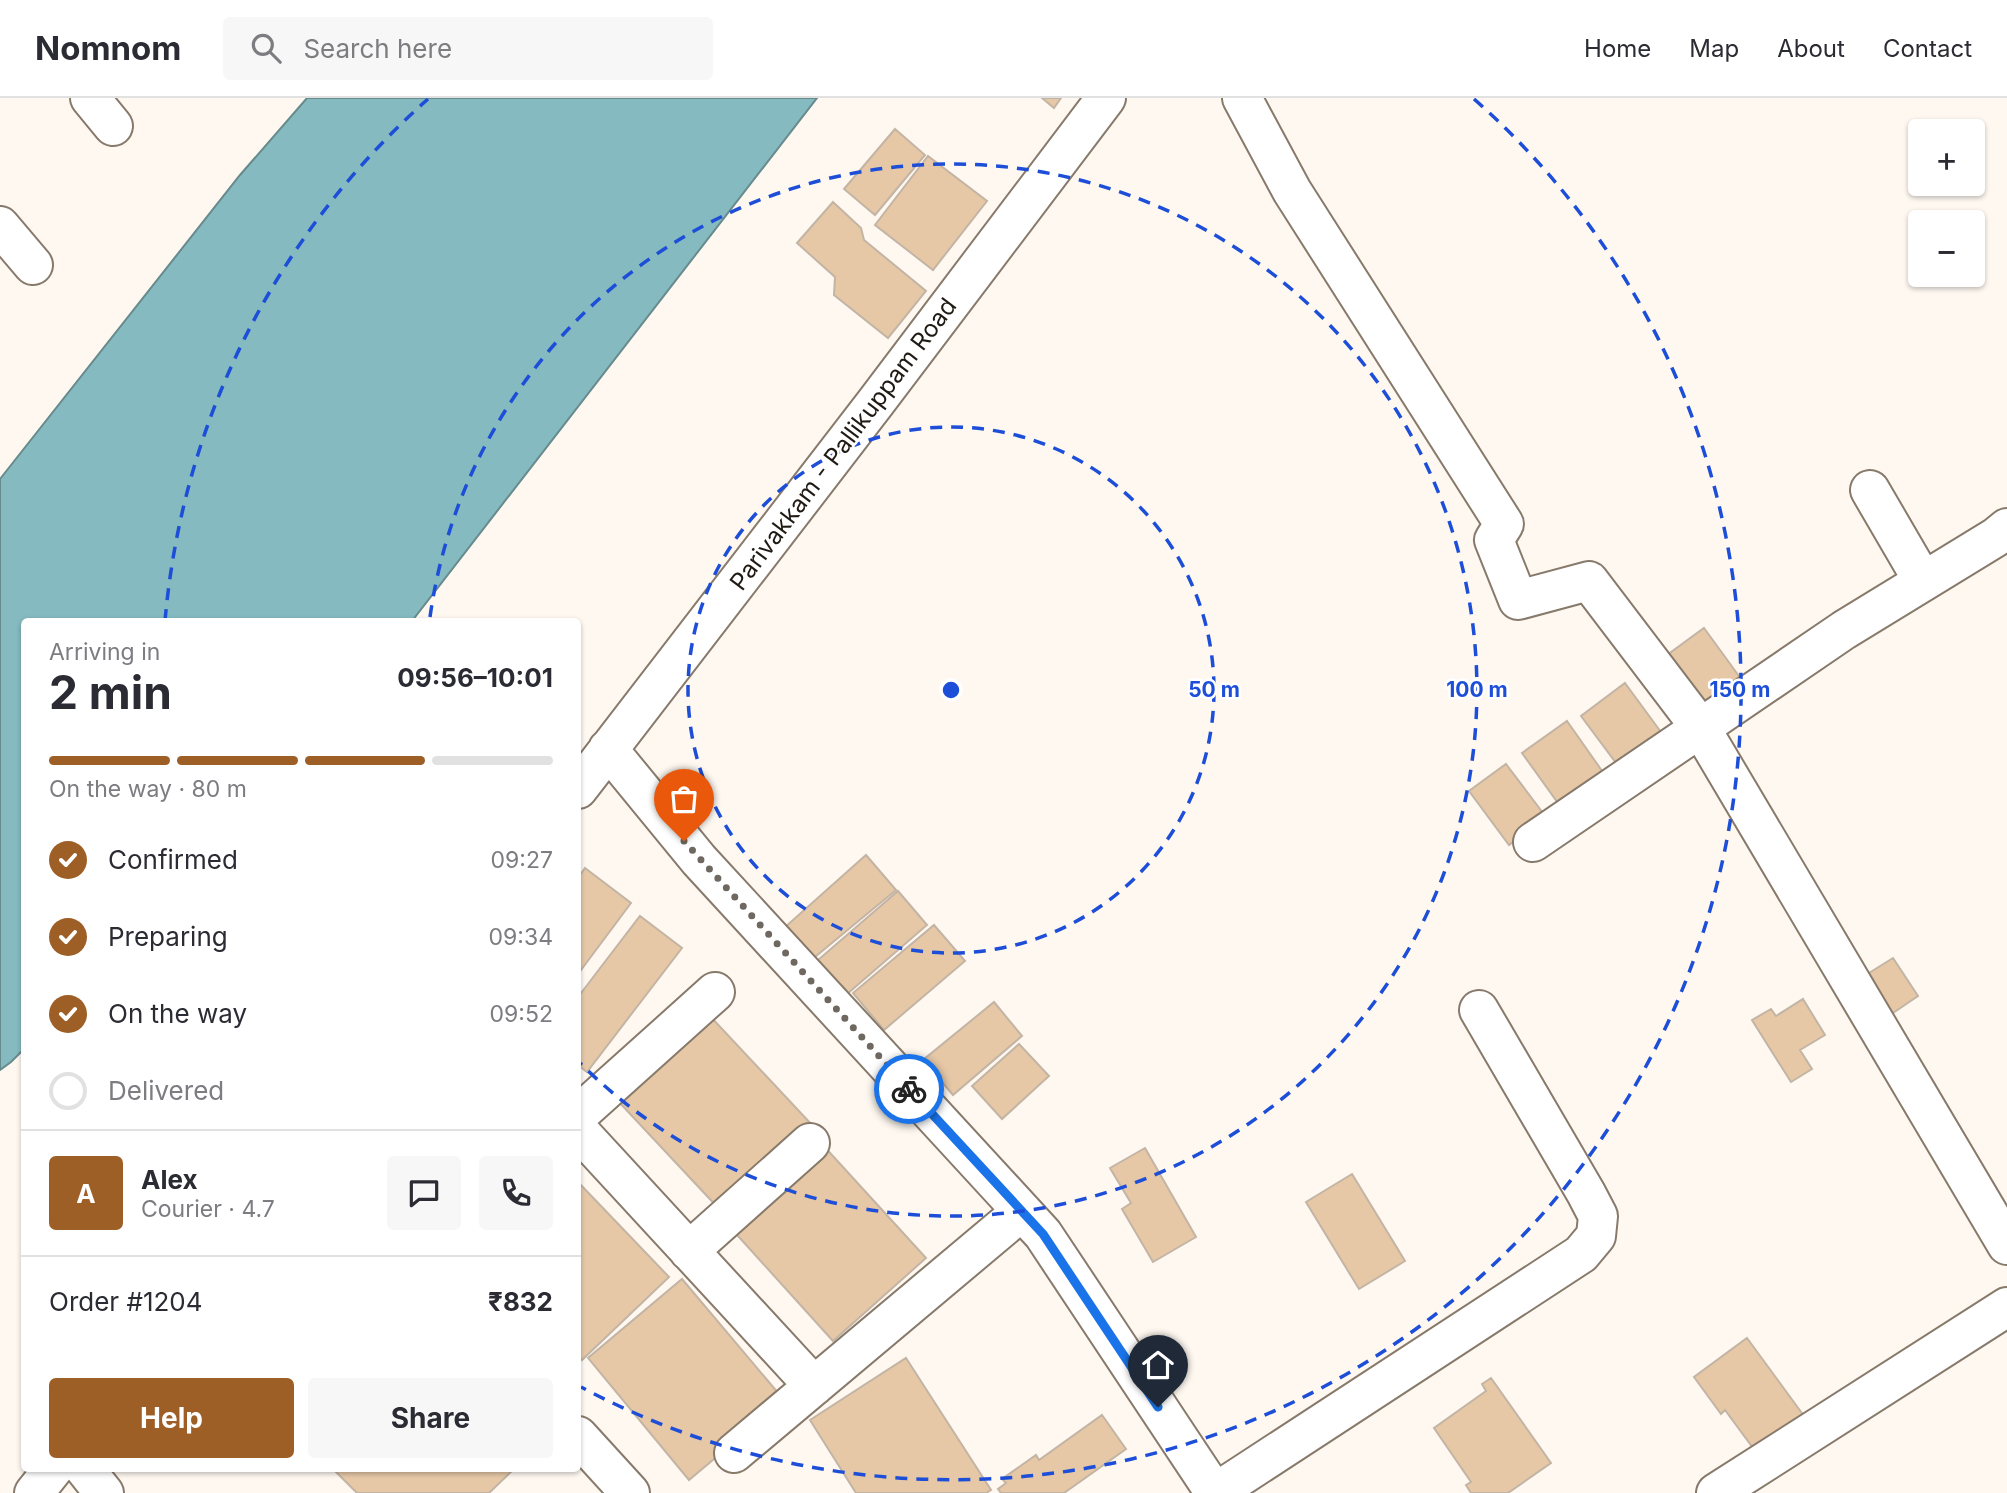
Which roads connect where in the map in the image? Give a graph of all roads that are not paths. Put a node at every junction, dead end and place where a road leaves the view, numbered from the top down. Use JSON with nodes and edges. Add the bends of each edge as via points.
{"nodes":[{"id":1,"x":1106,"y":98,"type":"edge"},
{"id":2,"x":1242,"y":98,"type":"edge"},
{"id":3,"x":0,"y":226,"type":"edge"},
{"id":4,"x":33,"y":265,"type":"dead end"},
{"id":5,"x":1870,"y":490,"type":"dead end"},
{"id":6,"x":2007,"y":528,"type":"edge"},
{"id":7,"x":1923,"y":581,"type":"junction"},
{"id":8,"x":1700,"y":727,"type":"junction"},
{"id":9,"x":608,"y":749,"type":"junction"},
{"id":10,"x":581,"y":785,"type":"edge"},
{"id":11,"x":1534,"y":842,"type":"dead end"},
{"id":12,"x":715,"y":992,"type":"dead end"},
{"id":13,"x":1479,"y":1010,"type":"dead end"},
{"id":14,"x":581,"y":1112,"type":"edge"},
{"id":15,"x":581,"y":1133,"type":"edge"},
{"id":16,"x":810,"y":1143,"type":"dead end"},
{"id":17,"x":1022,"y":1211,"type":"junction"},
{"id":18,"x":2007,"y":1245,"type":"edge"},
{"id":19,"x":689,"y":1251,"type":"junction"},
{"id":20,"x":2007,"y":1307,"type":"edge"},
{"id":21,"x":814,"y":1387,"type":"junction"},
{"id":22,"x":581,"y":1439,"type":"edge"},
{"id":23,"x":734,"y":1453,"type":"dead end"},
{"id":24,"x":51,"y":1472,"type":"edge"},
{"id":25,"x":87,"y":1472,"type":"edge"},
{"id":26,"x":34,"y":1493,"type":"edge"},
{"id":27,"x":104,"y":1493,"type":"edge"},
{"id":28,"x":629,"y":1493,"type":"edge"},
{"id":29,"x":1215,"y":1493,"type":"edge"},
{"id":30,"x":1716,"y":1493,"type":"edge"}],
"edges":[{"from":1,"to":9,"type":"street","name":"Parivakkam - Pallikuppam Road"},
{"from":2,"to":8,"type":"street","via":[[1292,191],[1504,524],[1494,540],[1518,600],[1589,581]]},
{"from":3,"to":4,"type":"street"},
{"from":5,"to":7,"type":"street"},
{"from":6,"to":7,"type":"street"},
{"from":7,"to":8,"type":"street"},
{"from":8,"to":11,"type":"street"},
{"from":8,"to":18,"type":"street"},
{"from":9,"to":10,"type":"street","name":"Parivakkam - Pallikuppam Road"},
{"from":9,"to":17,"type":"street","via":[[699,860]]},
{"from":12,"to":14,"type":"street"},
{"from":13,"to":29,"type":"street","via":[[1598,1216],[1596,1236],[1581,1254]]},
{"from":15,"to":19,"type":"street"},
{"from":16,"to":19,"type":"street"},
{"from":17,"to":21,"type":"street"},
{"from":17,"to":29,"type":"street","via":[[1043,1234]]},
{"from":19,"to":21,"type":"street"},
{"from":20,"to":30,"type":"street"},
{"from":21,"to":23,"type":"street"},
{"from":22,"to":28,"type":"street"},
{"from":24,"to":26,"type":"street"},
{"from":25,"to":27,"type":"street"}]}
